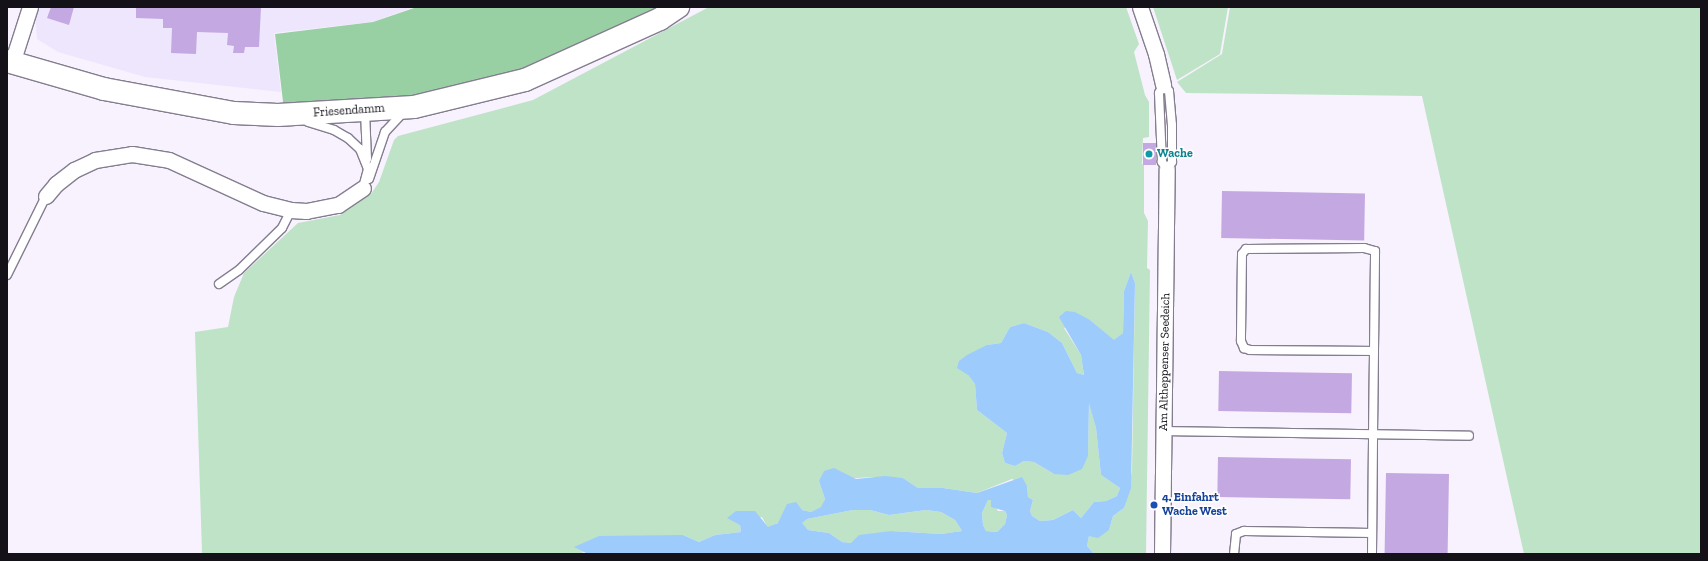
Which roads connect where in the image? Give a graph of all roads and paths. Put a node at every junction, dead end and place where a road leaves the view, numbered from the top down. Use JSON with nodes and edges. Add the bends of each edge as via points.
{"nodes":[{"id":1,"x":30,"y":7,"type":"edge"},
{"id":2,"x":678,"y":7,"type":"edge"},
{"id":3,"x":1140,"y":7,"type":"edge"},
{"id":4,"x":9,"y":62,"type":"edge"},
{"id":5,"x":1162,"y":85,"type":"joint"},
{"id":6,"x":414,"y":107,"type":"junction"},
{"id":7,"x":370,"y":110,"type":"junction"},
{"id":8,"x":278,"y":115,"type":"junction"},
{"id":9,"x":385,"y":132,"type":"junction"},
{"id":10,"x":368,"y":169,"type":"junction"},
{"id":11,"x":1167,"y":169,"type":"joint"},
{"id":12,"x":364,"y":188,"type":"junction"},
{"id":13,"x":46,"y":196,"type":"joint"},
{"id":14,"x":291,"y":210,"type":"junction"},
{"id":15,"x":7,"y":275,"type":"edge"},
{"id":16,"x":219,"y":284,"type":"dead end"},
{"id":17,"x":1374,"y":351,"type":"junction"},
{"id":18,"x":1165,"y":431,"type":"junction"},
{"id":19,"x":1373,"y":434,"type":"junction"},
{"id":20,"x":1469,"y":436,"type":"dead end"},
{"id":21,"x":1372,"y":533,"type":"junction"},
{"id":22,"x":1162,"y":554,"type":"edge"},
{"id":23,"x":1234,"y":554,"type":"edge"},
{"id":24,"x":1372,"y":554,"type":"edge"}],
"edges":[{"from":1,"to":4,"type":"street"},
{"from":2,"to":6,"type":"main road","name":"Friesendamm","via":[[660,19],[525,80]]},
{"from":3,"to":5,"type":"street","name":"Am Altheppenser Seedeich","via":[[1156,54]]},
{"from":4,"to":8,"type":"main road","name":"Friesendamm","via":[[152,99],[220,111]]},
{"from":5,"to":11,"type":"lane","name":"Am Altheppenser Seedeich","via":[[1159,93],[1162,162]]},
{"from":6,"to":7,"type":"main road","name":"Friesendamm"},
{"from":6,"to":9,"type":"lane","via":[[395,119]]},
{"from":7,"to":8,"type":"main road","name":"Friesendamm"},
{"from":7,"to":9,"type":"lane","via":[[385,116]]},
{"from":7,"to":10,"type":"lane"},
{"from":8,"to":10,"type":"lane","via":[[316,124],[348,138],[360,149]]},
{"from":9,"to":12,"type":"lane"},
{"from":10,"to":12,"type":"lane"},
{"from":11,"to":18,"type":"street","name":"Am Altheppenser Seedeich"},
{"from":12,"to":14,"type":"street","via":[[338,205],[306,211]]},
{"from":13,"to":14,"type":"street","via":[[74,170],[95,160],[132,154],[169,160],[263,203]]},
{"from":13,"to":15,"type":"lane"},
{"from":14,"to":16,"type":"lane","via":[[282,228],[239,270]]},
{"from":17,"to":17,"type":"lane","via":[[1244,348],[1241,341],[1242,254],[1246,248],[1364,248],[1375,252]]},
{"from":17,"to":19,"type":"lane"},
{"from":18,"to":19,"type":"lane"},
{"from":18,"to":22,"type":"street","name":"Am Altheppenser Seedeich"},
{"from":19,"to":20,"type":"lane"},
{"from":19,"to":21,"type":"lane"},
{"from":21,"to":23,"type":"lane","via":[[1244,531],[1236,534]]},
{"from":21,"to":24,"type":"lane"}]}
